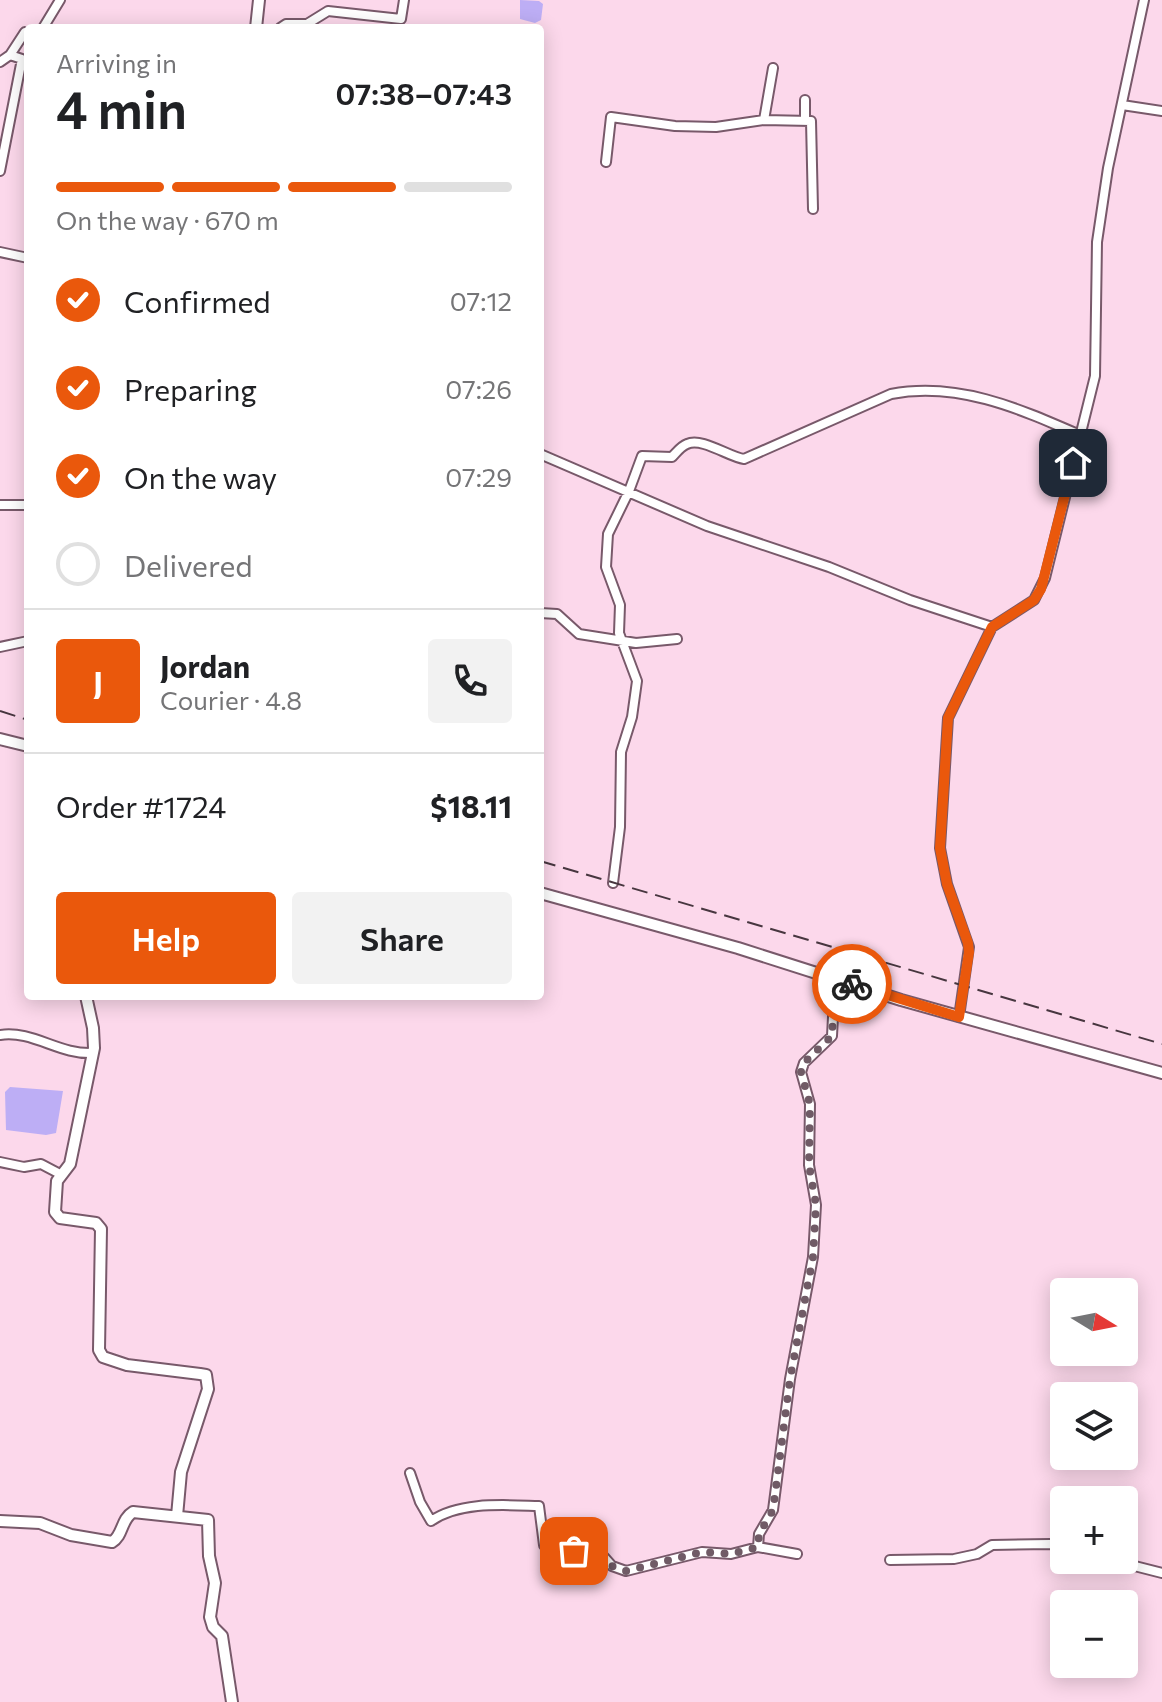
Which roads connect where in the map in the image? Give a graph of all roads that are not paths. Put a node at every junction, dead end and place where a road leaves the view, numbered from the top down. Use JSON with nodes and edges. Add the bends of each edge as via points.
{"nodes":[{"id":1,"x":60,"y":0,"type":"edge"},
{"id":2,"x":259,"y":0,"type":"edge"},
{"id":3,"x":404,"y":0,"type":"edge"},
{"id":4,"x":1144,"y":0,"type":"edge"},
{"id":5,"x":45,"y":24,"type":"edge"},
{"id":6,"x":256,"y":24,"type":"edge"},
{"id":7,"x":286,"y":24,"type":"edge"},
{"id":8,"x":307,"y":24,"type":"edge"},
{"id":9,"x":307,"y":24,"type":"edge"},
{"id":10,"x":24,"y":34,"type":"edge"},
{"id":11,"x":10,"y":55,"type":"junction"},
{"id":12,"x":24,"y":60,"type":"edge"},
{"id":13,"x":0,"y":62,"type":"edge"},
{"id":14,"x":24,"y":64,"type":"edge"},
{"id":15,"x":773,"y":68,"type":"dead end"},
{"id":16,"x":805,"y":100,"type":"dead end"},
{"id":17,"x":1122,"y":105,"type":"junction"},
{"id":18,"x":1162,"y":111,"type":"edge"},
{"id":19,"x":764,"y":120,"type":"junction"},
{"id":20,"x":805,"y":121,"type":"junction"},
{"id":21,"x":606,"y":162,"type":"dead end"},
{"id":22,"x":0,"y":171,"type":"edge"},
{"id":23,"x":813,"y":209,"type":"dead end"},
{"id":24,"x":0,"y":252,"type":"edge"},
{"id":25,"x":24,"y":257,"type":"edge"},
{"id":26,"x":1080,"y":435,"type":"junction"},
{"id":27,"x":544,"y":456,"type":"edge"},
{"id":28,"x":629,"y":491,"type":"junction"},
{"id":29,"x":0,"y":505,"type":"edge"},
{"id":30,"x":24,"y":505,"type":"edge"},
{"id":31,"x":544,"y":613,"type":"edge"},
{"id":32,"x":992,"y":627,"type":"junction"},
{"id":33,"x":677,"y":639,"type":"dead end"},
{"id":34,"x":24,"y":642,"type":"edge"},
{"id":35,"x":623,"y":642,"type":"junction"},
{"id":36,"x":0,"y":647,"type":"edge"},
{"id":37,"x":0,"y":739,"type":"edge"},
{"id":38,"x":24,"y":745,"type":"edge"},
{"id":39,"x":613,"y":883,"type":"dead end"},
{"id":40,"x":544,"y":894,"type":"edge"},
{"id":41,"x":835,"y":979,"type":"junction"},
{"id":42,"x":87,"y":1000,"type":"edge"},
{"id":43,"x":959,"y":1017,"type":"junction"},
{"id":44,"x":0,"y":1035,"type":"edge"},
{"id":45,"x":93,"y":1053,"type":"junction"},
{"id":46,"x":1162,"y":1073,"type":"edge"},
{"id":47,"x":0,"y":1162,"type":"edge"},
{"id":48,"x":60,"y":1174,"type":"junction"},
{"id":49,"x":410,"y":1473,"type":"dead end"},
{"id":50,"x":177,"y":1516,"type":"junction"},
{"id":51,"x":0,"y":1521,"type":"edge"},
{"id":52,"x":1050,"y":1544,"type":"edge"},
{"id":53,"x":758,"y":1547,"type":"junction"},
{"id":54,"x":797,"y":1554,"type":"dead end"},
{"id":55,"x":890,"y":1560,"type":"dead end"},
{"id":56,"x":1138,"y":1567,"type":"edge"},
{"id":57,"x":1162,"y":1573,"type":"edge"},
{"id":58,"x":232,"y":1702,"type":"edge"}],
"edges":[{"from":1,"to":5,"type":"street"},
{"from":2,"to":6,"type":"street"},
{"from":3,"to":8,"type":"street","via":[[401,19],[328,11]]},
{"from":4,"to":17,"type":"street"},
{"from":7,"to":9,"type":"street"},
{"from":10,"to":11,"type":"street"},
{"from":11,"to":12,"type":"street"},
{"from":11,"to":13,"type":"street"},
{"from":14,"to":22,"type":"street"},
{"from":15,"to":19,"type":"street"},
{"from":16,"to":20,"type":"street"},
{"from":17,"to":18,"type":"street"},
{"from":17,"to":26,"type":"street","via":[[1097,242],[1095,376]]},
{"from":19,"to":20,"type":"street"},
{"from":19,"to":21,"type":"street","via":[[716,127],[611,117]]},
{"from":20,"to":23,"type":"street","via":[[811,121]]},
{"from":24,"to":25,"type":"street"},
{"from":26,"to":28,"type":"street","via":[[1007,403],[951,392],[905,391],[744,459],[691,442],[672,457],[642,456]]},
{"from":26,"to":32,"type":"street","via":[[1041,589],[1034,600]]},
{"from":27,"to":28,"type":"street"},
{"from":28,"to":32,"type":"street","via":[[707,526]]},
{"from":28,"to":35,"type":"street","via":[[608,534],[606,567],[620,605]]},
{"from":29,"to":30,"type":"street"},
{"from":31,"to":35,"type":"street","via":[[557,614],[579,634]]},
{"from":32,"to":43,"type":"street","via":[[951,709],[945,743],[940,848],[969,947]]},
{"from":33,"to":35,"type":"street"},
{"from":34,"to":36,"type":"street"},
{"from":35,"to":39,"type":"street","via":[[637,681],[621,752]]},
{"from":37,"to":38,"type":"street"},
{"from":40,"to":41,"type":"street"},
{"from":41,"to":43,"type":"street"},
{"from":41,"to":53,"type":"street","via":[[832,1036],[801,1072],[810,1104],[809,1165],[816,1205],[813,1257],[773,1510]]},
{"from":42,"to":45,"type":"street"},
{"from":43,"to":46,"type":"street"},
{"from":44,"to":45,"type":"street"},
{"from":45,"to":48,"type":"street","via":[[70,1164]]},
{"from":47,"to":48,"type":"street","via":[[41,1164]]},
{"from":48,"to":50,"type":"street","via":[[57,1216],[96,1223],[102,1235],[100,1354],[127,1365],[206,1375],[208,1380],[181,1472]]},
{"from":49,"to":53,"type":"street","via":[[431,1521],[443,1513],[476,1507],[539,1506],[544,1545],[604,1557],[626,1571],[702,1552],[731,1554]]},
{"from":50,"to":51,"type":"street","via":[[130,1513],[112,1542],[40,1523]]},
{"from":50,"to":58,"type":"street","via":[[209,1522],[215,1583],[210,1617],[222,1636]]},
{"from":52,"to":55,"type":"street","via":[[992,1545],[954,1559]]},
{"from":53,"to":54,"type":"street"},
{"from":56,"to":57,"type":"street"}]}
